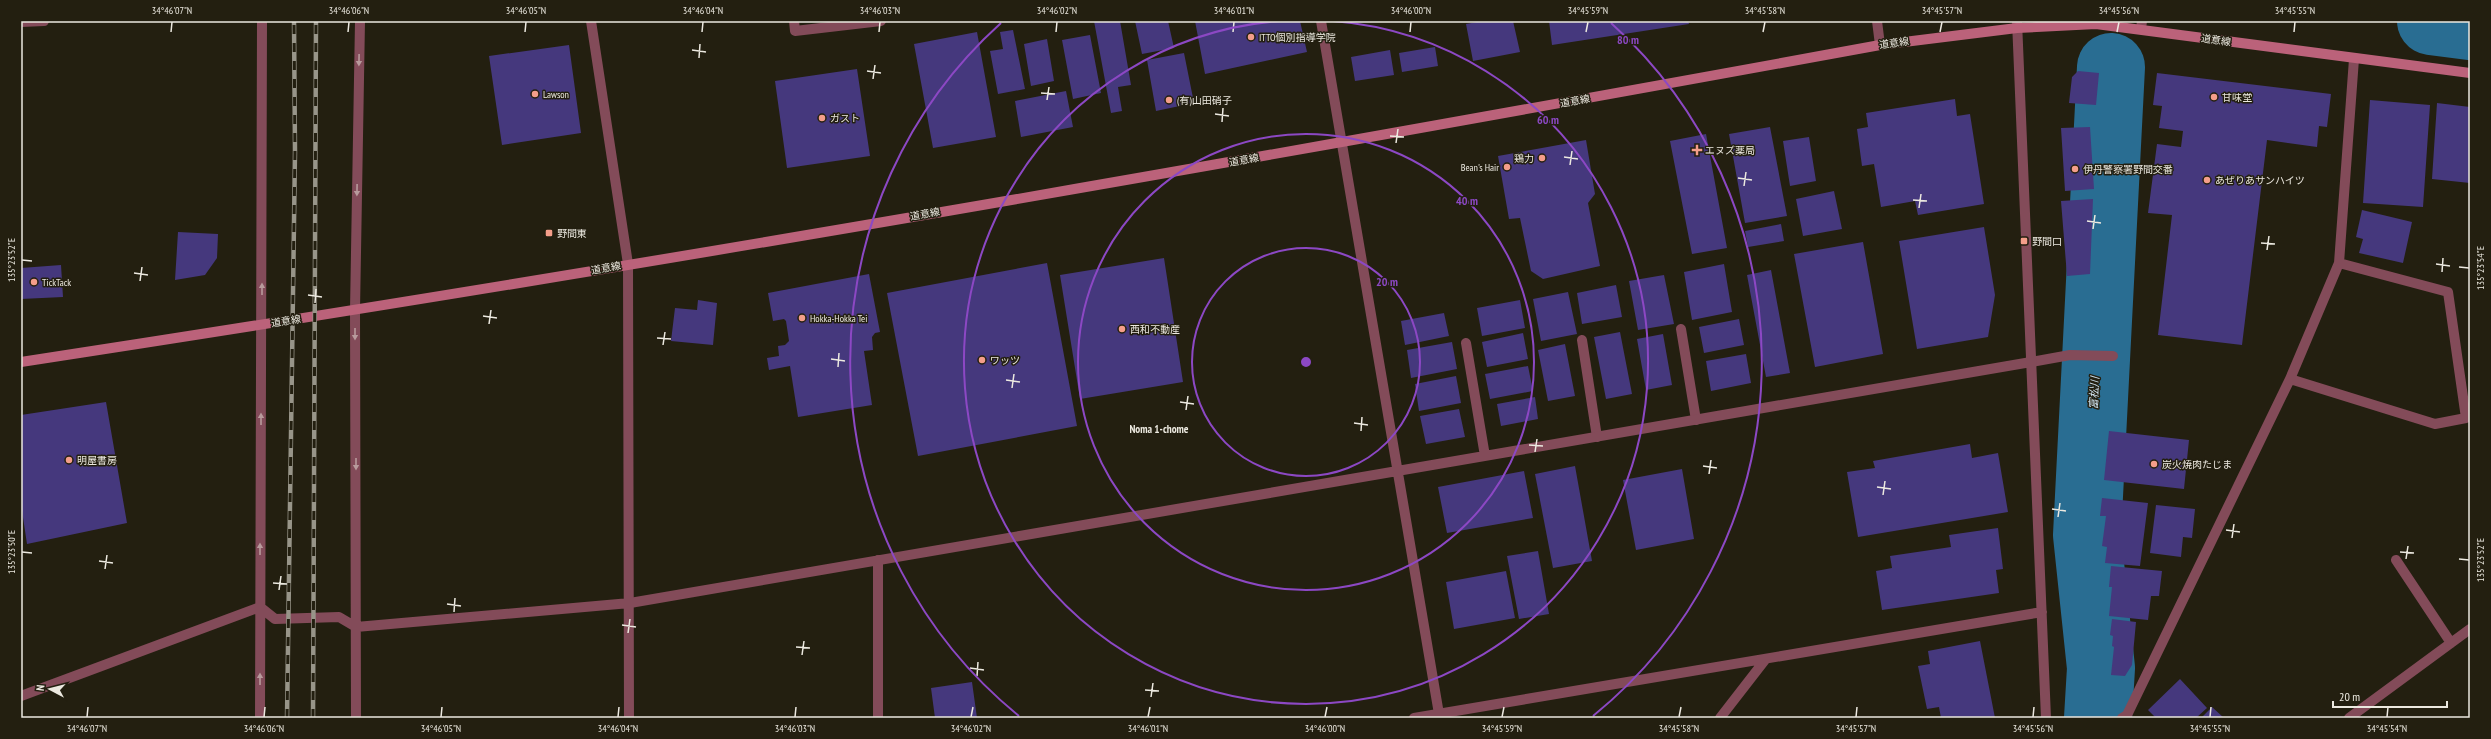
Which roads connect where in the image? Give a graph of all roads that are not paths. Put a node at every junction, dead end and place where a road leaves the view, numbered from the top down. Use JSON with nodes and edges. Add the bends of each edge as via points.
{"nodes":[{"id":1,"x":44,"y":21,"type":"edge"},
{"id":2,"x":262,"y":21,"type":"edge"},
{"id":3,"x":356,"y":21,"type":"edge"},
{"id":4,"x":360,"y":21,"type":"edge"},
{"id":5,"x":369,"y":21,"type":"edge"},
{"id":6,"x":591,"y":21,"type":"edge"},
{"id":7,"x":794,"y":21,"type":"edge"},
{"id":8,"x":881,"y":21,"type":"edge"},
{"id":9,"x":1321,"y":21,"type":"edge"},
{"id":10,"x":1877,"y":21,"type":"edge"},
{"id":11,"x":21,"y":22,"type":"edge"},
{"id":12,"x":2017,"y":25,"type":"edge"},
{"id":13,"x":2139,"y":26,"type":"edge"},
{"id":14,"x":1880,"y":45,"type":"junction"},
{"id":15,"x":2354,"y":59,"type":"junction"},
{"id":16,"x":2470,"y":73,"type":"edge"},
{"id":17,"x":1341,"y":143,"type":"junction"},
{"id":18,"x":2339,"y":263,"type":"junction"},
{"id":19,"x":628,"y":264,"type":"junction"},
{"id":20,"x":355,"y":310,"type":"junction"},
{"id":21,"x":262,"y":325,"type":"junction"},
{"id":22,"x":1681,"y":329,"type":"dead end"},
{"id":23,"x":1582,"y":340,"type":"dead end"},
{"id":24,"x":1466,"y":343,"type":"dead end"},
{"id":25,"x":2113,"y":356,"type":"dead end"},
{"id":26,"x":21,"y":362,"type":"edge"},
{"id":27,"x":2031,"y":362,"type":"junction"},
{"id":28,"x":2290,"y":379,"type":"junction"},
{"id":29,"x":1696,"y":420,"type":"junction"},
{"id":30,"x":1597,"y":437,"type":"junction"},
{"id":31,"x":1485,"y":456,"type":"junction"},
{"id":32,"x":1397,"y":471,"type":"junction"},
{"id":33,"x":878,"y":560,"type":"junction"},
{"id":34,"x":2396,"y":560,"type":"dead end"},
{"id":35,"x":630,"y":603,"type":"junction"},
{"id":36,"x":260,"y":607,"type":"junction"},
{"id":37,"x":2042,"y":612,"type":"junction"},
{"id":38,"x":356,"y":627,"type":"junction"},
{"id":39,"x":2470,"y":629,"type":"edge"},
{"id":40,"x":2451,"y":643,"type":"junction"},
{"id":41,"x":1765,"y":660,"type":"junction"},
{"id":42,"x":21,"y":696,"type":"edge"},
{"id":43,"x":1439,"y":714,"type":"junction"},
{"id":44,"x":260,"y":718,"type":"edge"},
{"id":45,"x":356,"y":718,"type":"edge"},
{"id":46,"x":629,"y":718,"type":"edge"},
{"id":47,"x":878,"y":718,"type":"edge"},
{"id":48,"x":1414,"y":718,"type":"edge"},
{"id":49,"x":1720,"y":718,"type":"edge"},
{"id":50,"x":2046,"y":718,"type":"edge"},
{"id":51,"x":2122,"y":718,"type":"edge"},
{"id":52,"x":2349,"y":718,"type":"edge"}],
"edges":[{"from":1,"to":11,"type":"street"},
{"from":21,"to":2,"type":"street","one_way":true},
{"from":3,"to":4,"type":"street"},
{"from":4,"to":5,"type":"street"},
{"from":4,"to":20,"type":"street","one_way":true},
{"from":6,"to":19,"type":"street"},
{"from":7,"to":8,"type":"street","via":[[795,31]]},
{"from":9,"to":17,"type":"street"},
{"from":10,"to":14,"type":"street"},
{"from":12,"to":13,"type":"street","name":"道意線"},
{"from":12,"to":14,"type":"street","name":"道意線"},
{"from":12,"to":27,"type":"street"},
{"from":13,"to":15,"type":"street","name":"道意線"},
{"from":14,"to":17,"type":"street","name":"道意線"},
{"from":15,"to":16,"type":"street","name":"道意線"},
{"from":15,"to":18,"type":"street"},
{"from":17,"to":19,"type":"street","name":"道意線"},
{"from":17,"to":32,"type":"street"},
{"from":18,"to":28,"type":"street"},
{"from":18,"to":28,"type":"street","via":[[2448,292],[2466,418],[2434,424]]},
{"from":19,"to":20,"type":"street","name":"道意線"},
{"from":19,"to":35,"type":"street"},
{"from":20,"to":21,"type":"street","name":"道意線"},
{"from":20,"to":38,"type":"street","one_way":true},
{"from":21,"to":26,"type":"street","name":"道意線"},
{"from":36,"to":21,"type":"street","one_way":true},
{"from":22,"to":29,"type":"street"},
{"from":23,"to":30,"type":"street"},
{"from":24,"to":31,"type":"street"},
{"from":25,"to":27,"type":"street","via":[[2070,355]]},
{"from":27,"to":29,"type":"street"},
{"from":27,"to":37,"type":"street"},
{"from":28,"to":51,"type":"street","via":[[2128,715]]},
{"from":29,"to":30,"type":"street"},
{"from":30,"to":31,"type":"street"},
{"from":31,"to":32,"type":"street"},
{"from":32,"to":33,"type":"street"},
{"from":32,"to":43,"type":"street"},
{"from":33,"to":35,"type":"street"},
{"from":33,"to":47,"type":"street"},
{"from":34,"to":40,"type":"street"},
{"from":35,"to":38,"type":"street"},
{"from":35,"to":46,"type":"street"},
{"from":36,"to":38,"type":"street","via":[[275,619],[339,617]]},
{"from":36,"to":42,"type":"street"},
{"from":44,"to":36,"type":"street","one_way":true},
{"from":37,"to":41,"type":"street"},
{"from":37,"to":50,"type":"street"},
{"from":38,"to":45,"type":"street"},
{"from":39,"to":40,"type":"street"},
{"from":40,"to":52,"type":"street"},
{"from":41,"to":43,"type":"street"},
{"from":41,"to":49,"type":"street"},
{"from":43,"to":48,"type":"street"}]}
